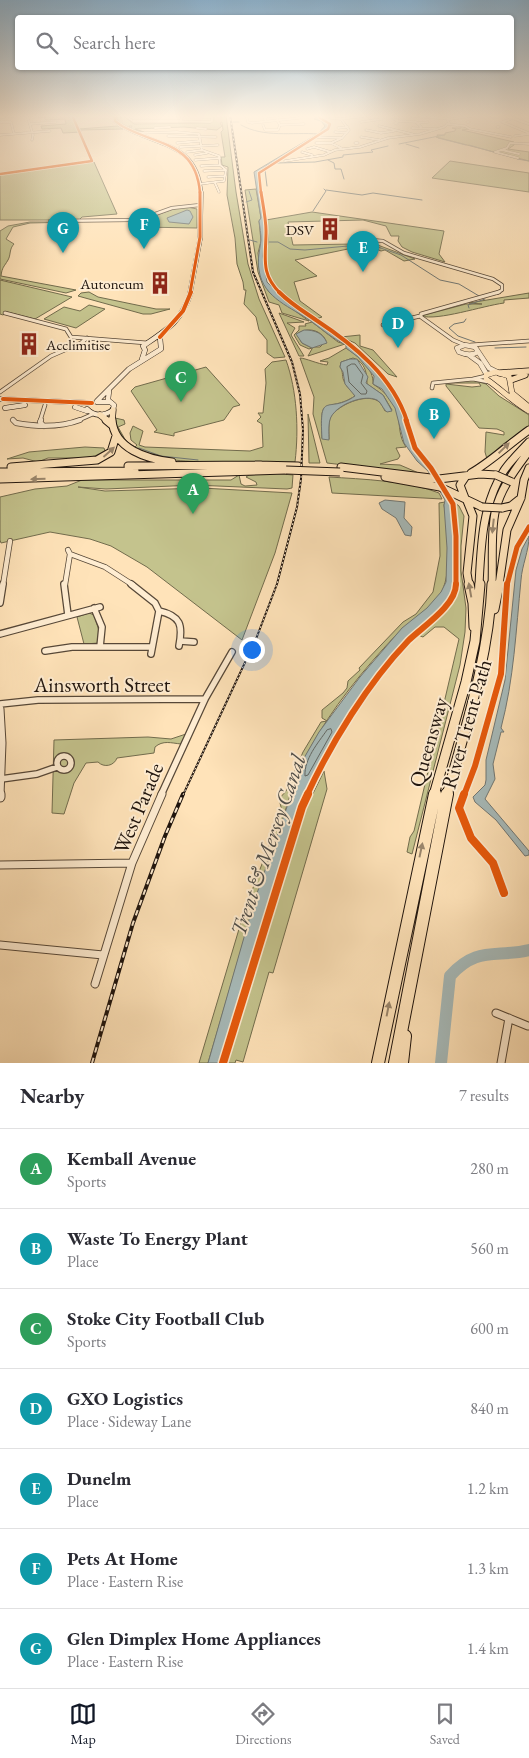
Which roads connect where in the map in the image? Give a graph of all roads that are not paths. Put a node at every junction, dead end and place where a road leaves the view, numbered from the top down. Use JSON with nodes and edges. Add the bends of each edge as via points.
{"nodes":[{"id":1,"x":192,"y":165,"type":"edge"},
{"id":2,"x":220,"y":165,"type":"joint"},
{"id":3,"x":200,"y":166,"type":"dead end"},
{"id":4,"x":226,"y":170,"type":"junction"},
{"id":5,"x":204,"y":171,"type":"dead end"},
{"id":6,"x":225,"y":176,"type":"junction"},
{"id":7,"x":208,"y":177,"type":"dead end"},
{"id":8,"x":215,"y":183,"type":"junction"},
{"id":9,"x":199,"y":184,"type":"junction"},
{"id":10,"x":213,"y":192,"type":"dead end"},
{"id":11,"x":200,"y":206,"type":"junction"},
{"id":12,"x":50,"y":221,"type":"dead end"},
{"id":13,"x":372,"y":240,"type":"dead end"},
{"id":14,"x":5,"y":313,"type":"dead end"},
{"id":15,"x":422,"y":317,"type":"junction"},
{"id":16,"x":383,"y":325,"type":"dead end"},
{"id":17,"x":160,"y":337,"type":"junction"},
{"id":18,"x":87,"y":338,"type":"junction"},
{"id":19,"x":453,"y":340,"type":"junction"},
{"id":20,"x":529,"y":341,"type":"edge"},
{"id":21,"x":127,"y":343,"type":"junction"},
{"id":22,"x":147,"y":343,"type":"junction"},
{"id":23,"x":160,"y":344,"type":"junction"},
{"id":24,"x":467,"y":345,"type":"junction"},
{"id":25,"x":487,"y":345,"type":"junction"},
{"id":26,"x":458,"y":347,"type":"junction"},
{"id":27,"x":144,"y":350,"type":"junction"},
{"id":28,"x":157,"y":351,"type":"junction"},
{"id":29,"x":478,"y":351,"type":"junction"},
{"id":30,"x":468,"y":355,"type":"junction"},
{"id":31,"x":142,"y":359,"type":"junction"},
{"id":32,"x":499,"y":373,"type":"junction"},
{"id":33,"x":529,"y":373,"type":"edge"},
{"id":34,"x":486,"y":375,"type":"junction"},
{"id":35,"x":473,"y":379,"type":"junction"},
{"id":36,"x":511,"y":381,"type":"junction"},
{"id":37,"x":491,"y":383,"type":"junction"},
{"id":38,"x":432,"y":388,"type":"dead end"},
{"id":39,"x":109,"y":391,"type":"junction"},
{"id":40,"x":0,"y":392,"type":"edge"},
{"id":41,"x":1,"y":399,"type":"edge"},
{"id":42,"x":95,"y":402,"type":"junction"},
{"id":43,"x":110,"y":402,"type":"junction"},
{"id":44,"x":44,"y":405,"type":"junction"},
{"id":45,"x":529,"y":409,"type":"edge"},
{"id":46,"x":2,"y":410,"type":"edge"},
{"id":47,"x":113,"y":410,"type":"junction"},
{"id":48,"x":88,"y":411,"type":"junction"},
{"id":49,"x":97,"y":415,"type":"junction"},
{"id":50,"x":41,"y":418,"type":"junction"},
{"id":51,"x":13,"y":420,"type":"dead end"},
{"id":52,"x":23,"y":424,"type":"junction"},
{"id":53,"x":112,"y":425,"type":"junction"},
{"id":54,"x":48,"y":427,"type":"junction"},
{"id":55,"x":529,"y":430,"type":"edge"},
{"id":56,"x":116,"y":436,"type":"junction"},
{"id":57,"x":529,"y":442,"type":"edge"},
{"id":58,"x":529,"y":452,"type":"edge"},
{"id":59,"x":261,"y":465,"type":"junction"},
{"id":60,"x":0,"y":467,"type":"edge"},
{"id":61,"x":11,"y":467,"type":"junction"},
{"id":62,"x":529,"y":468,"type":"edge"},
{"id":63,"x":204,"y":470,"type":"junction"},
{"id":64,"x":286,"y":470,"type":"junction"},
{"id":65,"x":340,"y":470,"type":"junction"},
{"id":66,"x":0,"y":472,"type":"edge"},
{"id":67,"x":159,"y":475,"type":"junction"},
{"id":68,"x":467,"y":475,"type":"junction"},
{"id":69,"x":0,"y":479,"type":"edge"},
{"id":70,"x":436,"y":482,"type":"junction"},
{"id":71,"x":521,"y":498,"type":"junction"},
{"id":72,"x":466,"y":500,"type":"junction"},
{"id":73,"x":10,"y":541,"type":"dead end"},
{"id":74,"x":0,"y":602,"type":"edge"},
{"id":75,"x":159,"y":610,"type":"junction"},
{"id":76,"x":68,"y":615,"type":"junction"},
{"id":77,"x":489,"y":628,"type":"junction"},
{"id":78,"x":0,"y":634,"type":"edge"},
{"id":79,"x":475,"y":641,"type":"junction"},
{"id":80,"x":194,"y":642,"type":"dead end"},
{"id":81,"x":100,"y":647,"type":"junction"},
{"id":82,"x":152,"y":647,"type":"junction"},
{"id":83,"x":45,"y":651,"type":"dead end"},
{"id":84,"x":232,"y":652,"type":"dead end"},
{"id":85,"x":151,"y":654,"type":"dead end"},
{"id":86,"x":205,"y":699,"type":"junction"},
{"id":87,"x":0,"y":704,"type":"edge"},
{"id":88,"x":0,"y":709,"type":"edge"},
{"id":89,"x":57,"y":767,"type":"dead end"},
{"id":90,"x":1,"y":780,"type":"edge"},
{"id":91,"x":0,"y":797,"type":"edge"},
{"id":92,"x":132,"y":863,"type":"junction"},
{"id":93,"x":0,"y":865,"type":"edge"},
{"id":94,"x":0,"y":945,"type":"edge"},
{"id":95,"x":103,"y":955,"type":"junction"},
{"id":96,"x":95,"y":984,"type":"dead end"},
{"id":97,"x":409,"y":999,"type":"junction"},
{"id":98,"x":496,"y":1013,"type":"dead end"},
{"id":99,"x":509,"y":1018,"type":"junction"},
{"id":100,"x":528,"y":1026,"type":"edge"},
{"id":101,"x":378,"y":1061,"type":"edge"},
{"id":102,"x":395,"y":1063,"type":"edge"},
{"id":103,"x":402,"y":1063,"type":"edge"},
{"id":104,"x":501,"y":1063,"type":"edge"}],
"edges":[{"from":1,"to":9,"type":"main road"},
{"from":2,"to":3,"type":"street"},
{"from":2,"to":4,"type":"street"},
{"from":4,"to":5,"type":"street"},
{"from":4,"to":6,"type":"street"},
{"from":6,"to":7,"type":"street"},
{"from":6,"to":8,"type":"street","via":[[224,181]]},
{"from":8,"to":9,"type":"street"},
{"from":8,"to":10,"type":"street","via":[[219,192]]},
{"from":9,"to":11,"type":"main road"},
{"from":11,"to":12,"type":"street","via":[[181,206],[137,220]]},
{"from":11,"to":17,"type":"main road","via":[[200,237],[192,290],[180,314]]},
{"from":13,"to":15,"type":"street","via":[[381,240],[404,253],[493,279],[503,287],[496,294]]},
{"from":14,"to":18,"type":"street","via":[[66,329],[71,337]]},
{"from":15,"to":16,"type":"street"},
{"from":15,"to":19,"type":"street"},
{"from":17,"to":22,"type":"main road"},
{"from":17,"to":23,"type":"main road"},
{"from":18,"to":21,"type":"street"},
{"from":18,"to":40,"type":"street","via":[[51,356]]},
{"from":19,"to":24,"type":"street"},
{"from":19,"to":26,"type":"street"},
{"from":20,"to":25,"type":"street"},
{"from":21,"to":22,"type":"street"},
{"from":21,"to":27,"type":"street"},
{"from":22,"to":23,"type":"main road"},
{"from":22,"to":27,"type":"main road"},
{"from":23,"to":28,"type":"main road","via":[[162,347]]},
{"from":24,"to":25,"type":"street"},
{"from":24,"to":26,"type":"street"},
{"from":24,"to":29,"type":"street"},
{"from":25,"to":29,"type":"street"},
{"from":26,"to":30,"type":"street","via":[[459,352]]},
{"from":27,"to":28,"type":"main road"},
{"from":27,"to":31,"type":"main road"},
{"from":28,"to":31,"type":"main road"},
{"from":29,"to":30,"type":"street"},
{"from":29,"to":32,"type":"street","via":[[489,368]]},
{"from":30,"to":34,"type":"street","via":[[484,367]]},
{"from":31,"to":39,"type":"main road"},
{"from":32,"to":33,"type":"highway"},
{"from":32,"to":34,"type":"main road"},
{"from":32,"to":36,"type":"main road","via":[[509,376]]},
{"from":33,"to":36,"type":"highway"},
{"from":34,"to":35,"type":"street"},
{"from":34,"to":37,"type":"main road"},
{"from":35,"to":37,"type":"street"},
{"from":35,"to":38,"type":"street","via":[[433,383]]},
{"from":36,"to":37,"type":"main road","via":[[505,385]]},
{"from":36,"to":45,"type":"main road","via":[[512,393]]},
{"from":37,"to":45,"type":"main road","via":[[512,401]]},
{"from":39,"to":42,"type":"main road"},
{"from":39,"to":43,"type":"main road"},
{"from":40,"to":41,"type":"street"},
{"from":41,"to":42,"type":"main road"},
{"from":41,"to":46,"type":"main road","via":[[8,404]]},
{"from":42,"to":43,"type":"main road"},
{"from":42,"to":48,"type":"main road","via":[[88,406]]},
{"from":43,"to":47,"type":"main road","via":[[114,405]]},
{"from":44,"to":46,"type":"main road"},
{"from":44,"to":48,"type":"main road","via":[[78,407]]},
{"from":44,"to":50,"type":"street"},
{"from":47,"to":49,"type":"main road"},
{"from":47,"to":53,"type":"highway"},
{"from":48,"to":49,"type":"main road"},
{"from":49,"to":53,"type":"highway"},
{"from":49,"to":54,"type":"street","via":[[73,424]]},
{"from":50,"to":52,"type":"street"},
{"from":50,"to":54,"type":"street","via":[[40,423]]},
{"from":51,"to":52,"type":"street"},
{"from":52,"to":54,"type":"street"},
{"from":53,"to":56,"type":"highway"},
{"from":68,"to":55,"type":"highway","one_way":true,"via":[[490,462]]},
{"from":56,"to":59,"type":"highway","via":[[136,453],[161,461]]},
{"from":61,"to":56,"type":"highway","one_way":true,"via":[[97,460],[114,450]]},
{"from":57,"to":79,"type":"highway","name":"Queensway","via":[[504,470],[491,494],[481,547]]},
{"from":58,"to":77,"type":"highway","name":"Queensway","one_way":true,"via":[[512,473],[494,518]]},
{"from":59,"to":61,"type":"highway"},
{"from":59,"to":65,"type":"highway"},
{"from":60,"to":61,"type":"highway"},
{"from":62,"to":71,"type":"highway"},
{"from":63,"to":64,"type":"highway"},
{"from":63,"to":66,"type":"highway"},
{"from":63,"to":67,"type":"highway"},
{"from":64,"to":65,"type":"highway","bridge":true},
{"from":64,"to":67,"type":"highway"},
{"from":65,"to":70,"type":"highway"},
{"from":65,"to":70,"type":"highway","via":[[430,478]]},
{"from":67,"to":69,"type":"highway","one_way":true},
{"from":68,"to":70,"type":"highway"},
{"from":68,"to":71,"type":"highway","bridge":true,"via":[[496,475],[512,482],[519,489]]},
{"from":68,"to":72,"type":"highway","via":[[460,484]]},
{"from":70,"to":72,"type":"highway"},
{"from":71,"to":72,"type":"highway","bridge":true,"via":[[502,508],[482,507]]},
{"from":71,"to":77,"type":"highway","via":[[506,536],[500,588]]},
{"from":79,"to":72,"type":"highway","one_way":true,"via":[[467,573],[473,516]]},
{"from":73,"to":74,"type":"street"},
{"from":75,"to":76,"type":"street","via":[[129,581],[99,563],[69,552],[64,581]]},
{"from":75,"to":80,"type":"street","via":[[180,621],[180,644]]},
{"from":75,"to":82,"type":"street"},
{"from":76,"to":78,"type":"street"},
{"from":76,"to":81,"type":"street","via":[[97,608],[102,627]]},
{"from":77,"to":97,"type":"highway","name":"Queensway","via":[[444,808]]},
{"from":101,"to":79,"type":"highway","name":"Queensway","one_way":true,"via":[[430,810]]},
{"from":81,"to":82,"type":"street"},
{"from":81,"to":83,"type":"street"},
{"from":82,"to":85,"type":"street"},
{"from":84,"to":86,"type":"street","name":"West Parade"},
{"from":86,"to":87,"type":"street","name":"Ainsworth Street","via":[[38,700]]},
{"from":86,"to":92,"type":"street","name":"West Parade"},
{"from":88,"to":90,"type":"street"},
{"from":89,"to":90,"type":"street","via":[[43,774]]},
{"from":90,"to":91,"type":"street"},
{"from":92,"to":93,"type":"street"},
{"from":92,"to":95,"type":"street","name":"West Parade"},
{"from":94,"to":95,"type":"street"},
{"from":95,"to":96,"type":"street","name":"West Parade"},
{"from":97,"to":102,"type":"highway","name":"Queensway"},
{"from":97,"to":103,"type":"highway"},
{"from":98,"to":99,"type":"street"},
{"from":99,"to":100,"type":"street"},
{"from":99,"to":104,"type":"street"}]}
